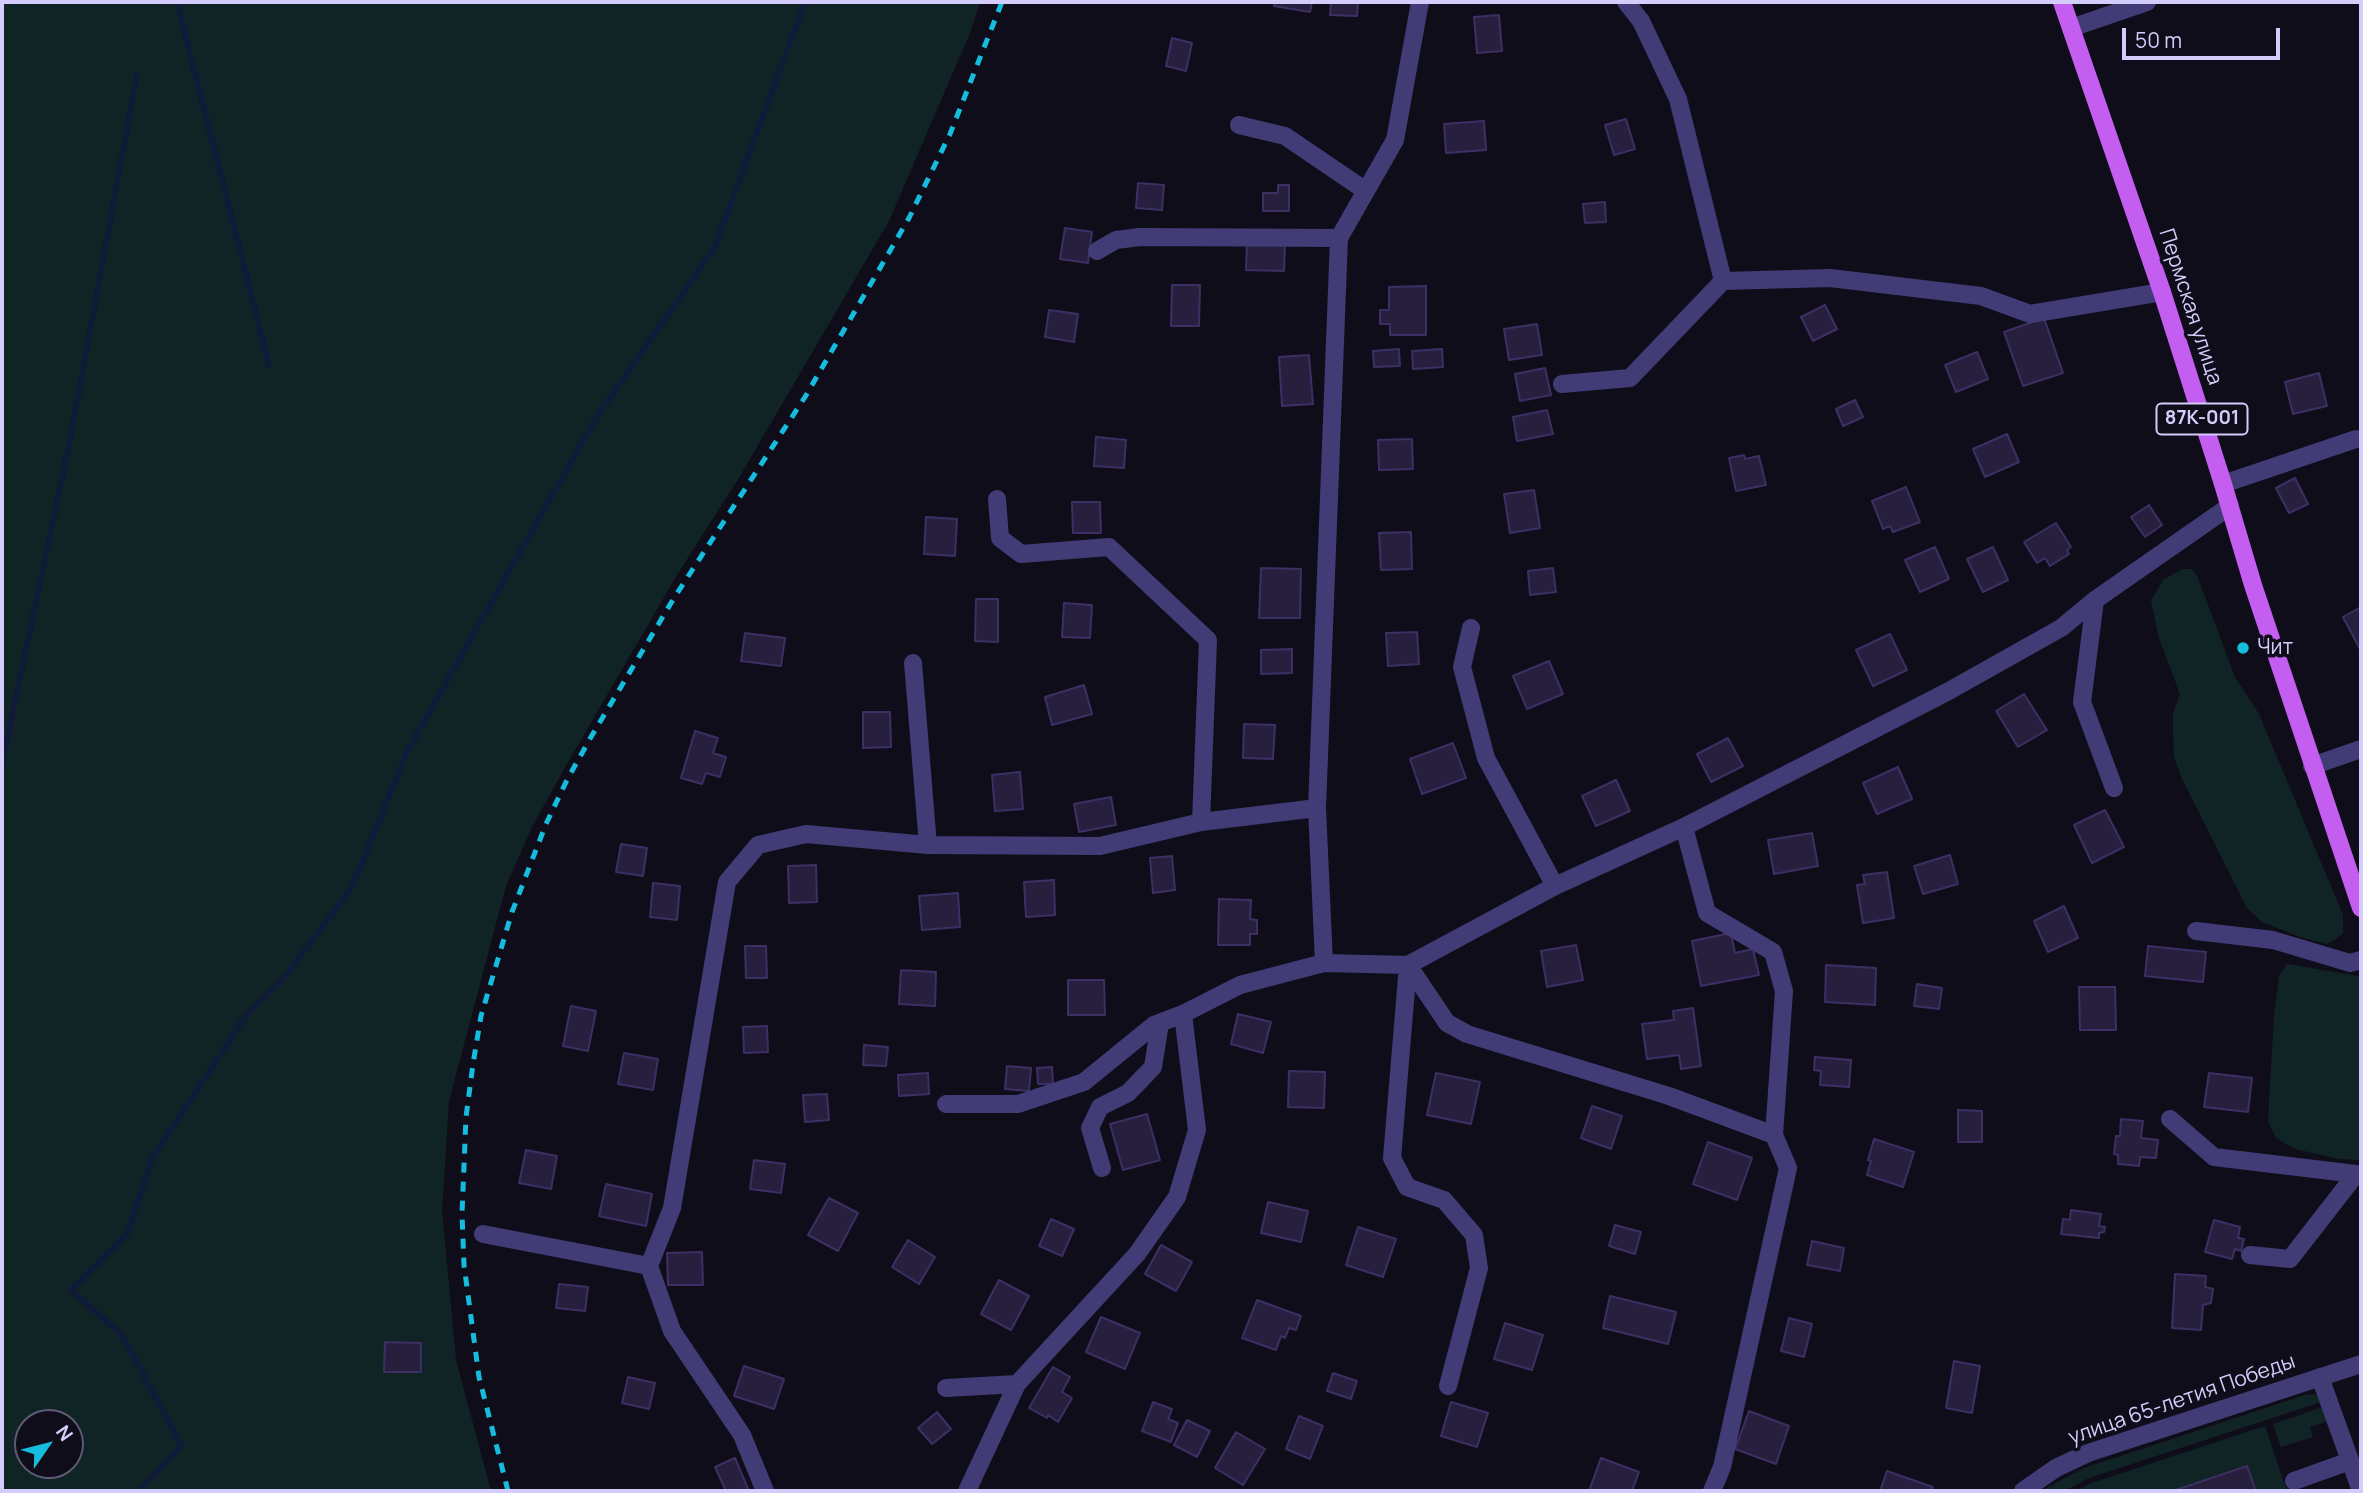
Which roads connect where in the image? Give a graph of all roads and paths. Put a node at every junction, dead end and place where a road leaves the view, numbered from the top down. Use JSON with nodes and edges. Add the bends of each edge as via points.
{"nodes":[{"id":1,"x":1420,"y":2,"type":"edge"},
{"id":2,"x":1626,"y":2,"type":"edge"},
{"id":3,"x":2062,"y":2,"type":"edge"},
{"id":4,"x":2147,"y":2,"type":"edge"},
{"id":5,"x":2071,"y":28,"type":"junction"},
{"id":6,"x":1239,"y":125,"type":"dead end"},
{"id":7,"x":1366,"y":191,"type":"junction"},
{"id":8,"x":1339,"y":237,"type":"junction"},
{"id":9,"x":1097,"y":251,"type":"dead end"},
{"id":10,"x":1723,"y":281,"type":"junction"},
{"id":11,"x":2162,"y":292,"type":"junction"},
{"id":12,"x":1562,"y":384,"type":"dead end"},
{"id":13,"x":2356,"y":439,"type":"dead end"},
{"id":14,"x":2223,"y":484,"type":"junction"},
{"id":15,"x":996,"y":499,"type":"dead end"},
{"id":16,"x":2230,"y":506,"type":"junction"},
{"id":17,"x":2095,"y":600,"type":"junction"},
{"id":18,"x":1471,"y":628,"type":"dead end"},
{"id":19,"x":913,"y":663,"type":"dead end"},
{"id":20,"x":2361,"y":749,"type":"edge"},
{"id":21,"x":2312,"y":766,"type":"junction"},
{"id":22,"x":2114,"y":788,"type":"dead end"},
{"id":23,"x":1317,"y":808,"type":"junction"},
{"id":24,"x":1201,"y":822,"type":"junction"},
{"id":25,"x":1684,"y":827,"type":"junction"},
{"id":26,"x":928,"y":845,"type":"junction"},
{"id":27,"x":1555,"y":886,"type":"junction"},
{"id":28,"x":2361,"y":908,"type":"edge"},
{"id":29,"x":2196,"y":931,"type":"dead end"},
{"id":30,"x":2361,"y":960,"type":"edge"},
{"id":31,"x":1324,"y":963,"type":"junction"},
{"id":32,"x":1408,"y":965,"type":"junction"},
{"id":33,"x":1184,"y":1014,"type":"junction"},
{"id":34,"x":1160,"y":1023,"type":"junction"},
{"id":35,"x":946,"y":1104,"type":"dead end"},
{"id":36,"x":2170,"y":1119,"type":"dead end"},
{"id":37,"x":1774,"y":1135,"type":"junction"},
{"id":38,"x":1102,"y":1168,"type":"dead end"},
{"id":39,"x":2359,"y":1173,"type":"edge"},
{"id":40,"x":484,"y":1234,"type":"dead end"},
{"id":41,"x":2250,"y":1255,"type":"dead end"},
{"id":42,"x":649,"y":1266,"type":"junction"},
{"id":43,"x":2361,"y":1364,"type":"edge"},
{"id":44,"x":2320,"y":1377,"type":"junction"},
{"id":45,"x":1017,"y":1384,"type":"junction"},
{"id":46,"x":1448,"y":1386,"type":"dead end"},
{"id":47,"x":946,"y":1388,"type":"dead end"},
{"id":48,"x":2361,"y":1437,"type":"edge"},
{"id":49,"x":2344,"y":1443,"type":"junction"},
{"id":50,"x":2350,"y":1461,"type":"junction"},
{"id":51,"x":2294,"y":1481,"type":"dead end"},
{"id":52,"x":2360,"y":1487,"type":"edge"},
{"id":53,"x":765,"y":1491,"type":"edge"},
{"id":54,"x":967,"y":1491,"type":"edge"},
{"id":55,"x":1712,"y":1491,"type":"edge"},
{"id":56,"x":2023,"y":1491,"type":"edge"}],
"edges":[{"from":1,"to":7,"type":"street","via":[[1395,140]]},
{"from":2,"to":10,"type":"street","via":[[1678,99]]},
{"from":3,"to":5,"type":"main road","name":"Пермская улица","number":"87К-001"},
{"from":4,"to":5,"type":"street"},
{"from":5,"to":11,"type":"main road","name":"Пермская улица","number":"87К-001"},
{"from":6,"to":7,"type":"street","via":[[1285,136]]},
{"from":7,"to":8,"type":"street"},
{"from":8,"to":9,"type":"street","via":[[1140,237],[1116,240]]},
{"from":8,"to":23,"type":"street"},
{"from":10,"to":11,"type":"street","via":[[1830,278],[1981,296],[2030,314]]},
{"from":10,"to":12,"type":"street","via":[[1630,378]]},
{"from":11,"to":14,"type":"main road","name":"Пермская улица","number":"87К-001"},
{"from":13,"to":14,"type":"street"},
{"from":14,"to":16,"type":"main road","name":"Пермская улица","number":"87К-001"},
{"from":15,"to":24,"type":"street","via":[[1000,538],[1021,554],[1109,547],[1208,640]]},
{"from":16,"to":17,"type":"street"},
{"from":16,"to":21,"type":"main road","name":"Пермская улица","number":"87К-001"},
{"from":17,"to":22,"type":"street","via":[[2082,702]]},
{"from":17,"to":25,"type":"street","via":[[2061,628],[1947,692]]},
{"from":18,"to":27,"type":"street","via":[[1462,667],[1486,758]]},
{"from":19,"to":26,"type":"street"},
{"from":20,"to":21,"type":"street"},
{"from":21,"to":28,"type":"main road","name":"Пермская улица","number":"87К-001"},
{"from":23,"to":24,"type":"street"},
{"from":23,"to":31,"type":"street"},
{"from":24,"to":26,"type":"street","via":[[1101,846]]},
{"from":25,"to":27,"type":"street"},
{"from":25,"to":37,"type":"street","via":[[1707,913],[1773,952],[1784,990]]},
{"from":26,"to":42,"type":"street","via":[[806,834],[758,845],[727,882],[672,1208]]},
{"from":27,"to":32,"type":"street"},
{"from":29,"to":30,"type":"street","via":[[2273,940],[2350,963]]},
{"from":31,"to":32,"type":"street"},
{"from":31,"to":33,"type":"street","via":[[1240,985]]},
{"from":32,"to":37,"type":"street","via":[[1447,1023],[1466,1034],[1669,1096]]},
{"from":32,"to":46,"type":"street","via":[[1392,1158],[1407,1187],[1444,1200],[1474,1235],[1479,1268]]},
{"from":33,"to":34,"type":"street"},
{"from":33,"to":45,"type":"street","via":[[1197,1130],[1177,1196],[1136,1254]]},
{"from":34,"to":35,"type":"street","via":[[1084,1082],[1018,1104]]},
{"from":34,"to":38,"type":"street","via":[[1153,1067],[1128,1093],[1100,1107],[1090,1128]]},
{"from":36,"to":39,"type":"street","via":[[2214,1157]]},
{"from":37,"to":55,"type":"street","via":[[1788,1168],[1722,1467]]},
{"from":39,"to":41,"type":"street","via":[[2290,1259]]},
{"from":40,"to":42,"type":"street"},
{"from":42,"to":53,"type":"street","via":[[672,1331],[742,1435]]},
{"from":43,"to":44,"type":"street","name":"улица 65-летия Победы"},
{"from":44,"to":49,"type":"street"},
{"from":44,"to":56,"type":"street","name":"улица 65-летия Победы","via":[[2088,1453]]},
{"from":45,"to":47,"type":"street"},
{"from":45,"to":54,"type":"street"},
{"from":48,"to":49,"type":"street"},
{"from":49,"to":50,"type":"street"},
{"from":50,"to":51,"type":"street"},
{"from":50,"to":52,"type":"street"}]}
